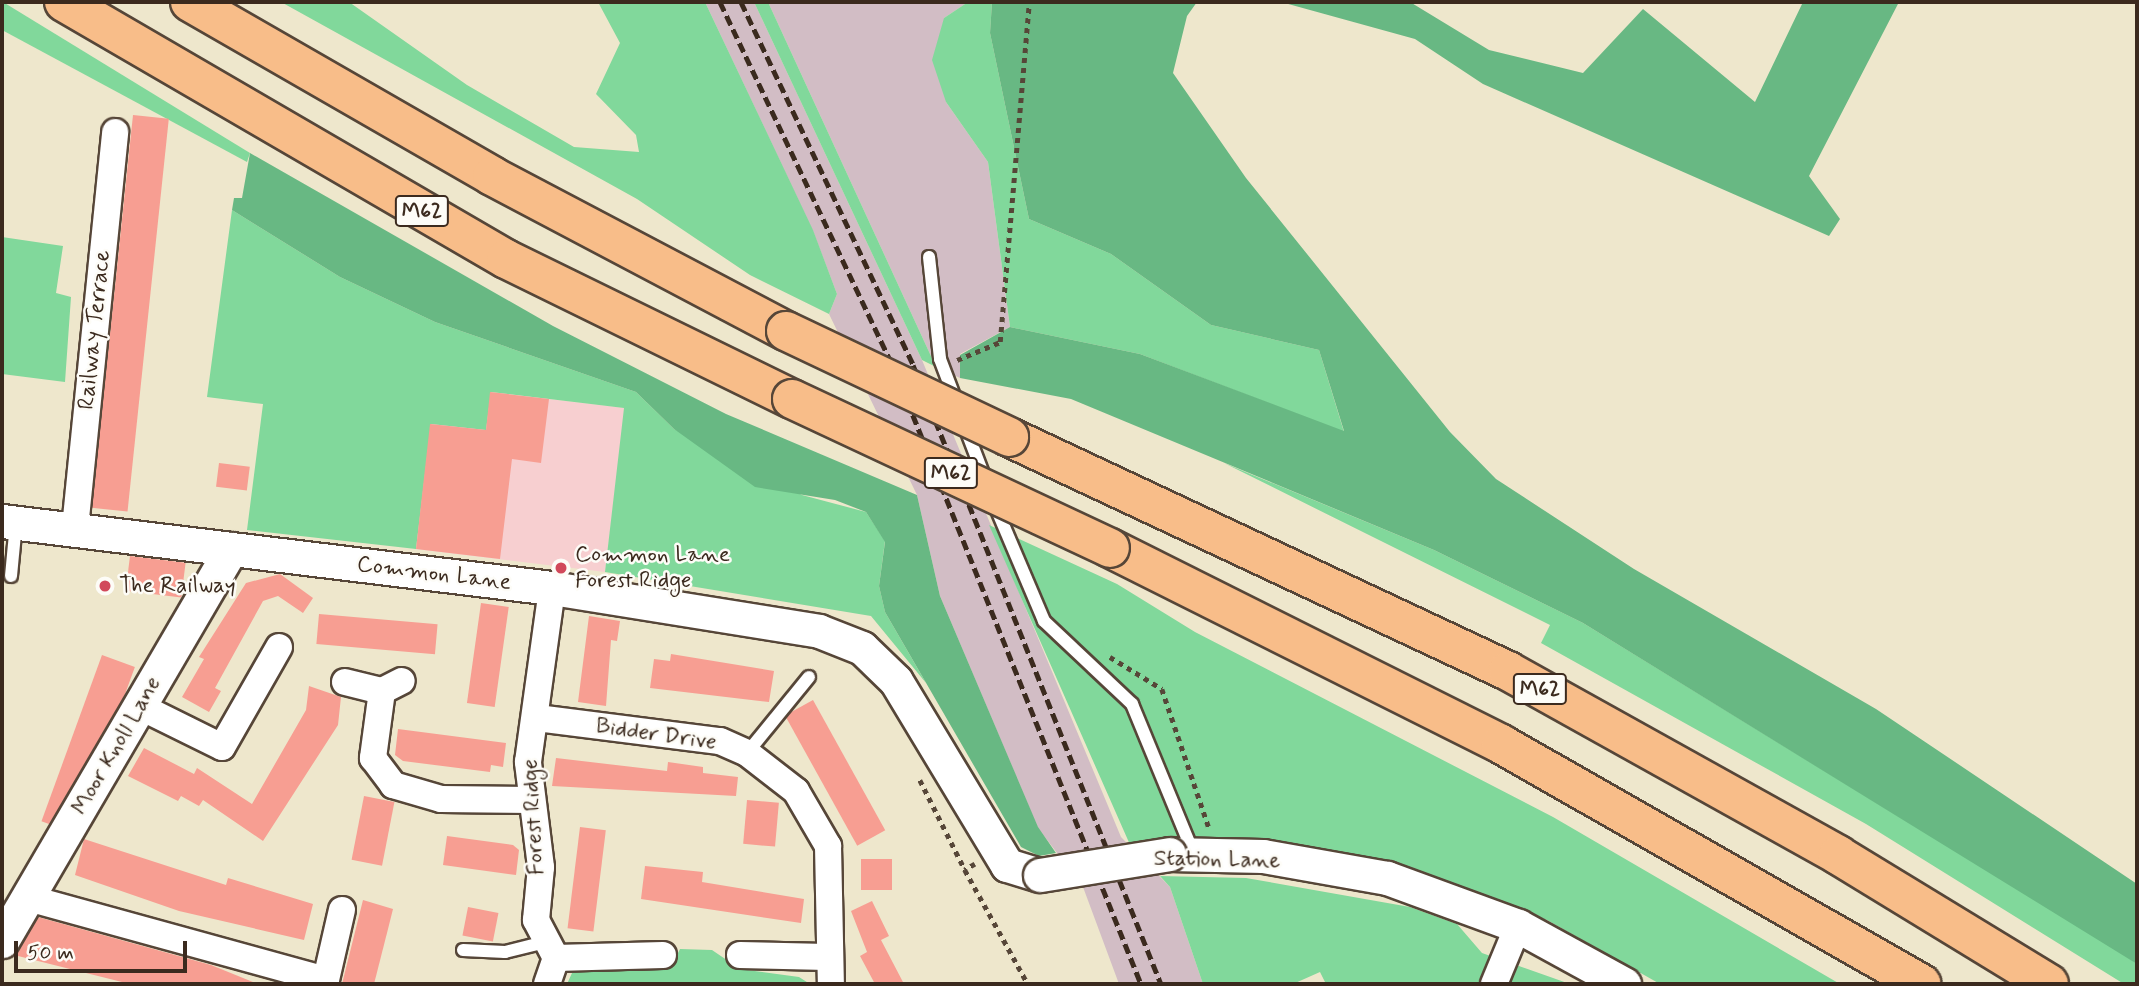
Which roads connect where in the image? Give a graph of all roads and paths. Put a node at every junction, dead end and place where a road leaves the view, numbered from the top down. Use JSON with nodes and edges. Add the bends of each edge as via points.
{"nodes":[{"id":1,"x":64,"y":2,"type":"edge"},
{"id":2,"x":190,"y":2,"type":"edge"},
{"id":3,"x":115,"y":132,"type":"dead end"},
{"id":4,"x":929,"y":257,"type":"dead end"},
{"id":5,"x":9,"y":522,"type":"edge"},
{"id":6,"x":75,"y":528,"type":"junction"},
{"id":7,"x":231,"y":550,"type":"junction"},
{"id":8,"x":11,"y":576,"type":"dead end"},
{"id":9,"x":552,"y":589,"type":"junction"},
{"id":10,"x":279,"y":647,"type":"dead end"},
{"id":11,"x":862,"y":648,"type":"joint"},
{"id":12,"x":809,"y":677,"type":"dead end"},
{"id":13,"x":345,"y":682,"type":"dead end"},
{"id":14,"x":141,"y":707,"type":"junction"},
{"id":15,"x":537,"y":718,"type":"junction"},
{"id":16,"x":747,"y":753,"type":"junction"},
{"id":17,"x":530,"y":800,"type":"junction"},
{"id":18,"x":999,"y":851,"type":"junction"},
{"id":19,"x":1181,"y":855,"type":"junction"},
{"id":20,"x":28,"y":898,"type":"junction"},
{"id":21,"x":342,"y":910,"type":"dead end"},
{"id":22,"x":1518,"y":926,"type":"junction"},
{"id":23,"x":2,"y":942,"type":"edge"},
{"id":24,"x":463,"y":950,"type":"dead end"},
{"id":25,"x":551,"y":950,"type":"junction"},
{"id":26,"x":663,"y":955,"type":"dead end"},
{"id":27,"x":740,"y":955,"type":"dead end"},
{"id":28,"x":827,"y":957,"type":"junction"},
{"id":29,"x":325,"y":982,"type":"edge"},
{"id":30,"x":547,"y":984,"type":"edge"},
{"id":31,"x":831,"y":984,"type":"edge"},
{"id":32,"x":1028,"y":984,"type":"edge"},
{"id":33,"x":1494,"y":984,"type":"edge"},
{"id":34,"x":1625,"y":984,"type":"edge"},
{"id":35,"x":1921,"y":984,"type":"edge"},
{"id":36,"x":2049,"y":984,"type":"edge"}],
"edges":[{"from":1,"to":35,"type":"highway","number":"M62","bridge":true,"via":[[506,259],[1110,548],[1501,744]]},
{"from":2,"to":36,"type":"highway","number":"M62","bridge":true,"via":[[525,195],[786,331],[1508,671],[1838,855]]},
{"from":3,"to":6,"type":"street","name":"Railway Terrace"},
{"from":4,"to":19,"type":"lane","via":[[940,359],[1010,546],[1044,621],[1132,704]]},
{"from":5,"to":6,"type":"street","name":"Common Lane"},
{"from":5,"to":8,"type":"lane"},
{"from":6,"to":7,"type":"street","name":"Common Lane"},
{"from":7,"to":9,"type":"street","name":"Common Lane"},
{"from":7,"to":14,"type":"street","name":"Moor Knoll Lane"},
{"from":9,"to":11,"type":"street","name":"Common Lane","via":[[819,631]]},
{"from":9,"to":15,"type":"street","name":"Forest Ridge"},
{"from":10,"to":14,"type":"street","via":[[222,747]]},
{"from":11,"to":18,"type":"street","name":"Station Lane","via":[[896,681]]},
{"from":12,"to":16,"type":"lane"},
{"from":13,"to":17,"type":"street","via":[[392,686],[373,758],[393,785],[441,799]]},
{"from":14,"to":20,"type":"street","name":"Moor Knoll Lane"},
{"from":15,"to":16,"type":"street","name":"Bidder Drive","via":[[720,741]]},
{"from":15,"to":17,"type":"street","name":"Forest Ridge"},
{"from":16,"to":28,"type":"street","name":"Bidder Drive","via":[[796,791],[828,846]]},
{"from":17,"to":25,"type":"street","name":"Forest Ridge","via":[[541,867],[536,920]]},
{"from":18,"to":19,"type":"street","name":"Station Lane","bridge":true,"via":[[1007,865],[1040,875]]},
{"from":18,"to":32,"type":"path","via":[[965,870]]},
{"from":19,"to":22,"type":"street","name":"Station Lane","via":[[1263,856],[1387,878]]},
{"from":20,"to":23,"type":"street","name":"Moor Knoll Lane"},
{"from":20,"to":29,"type":"street"},
{"from":21,"to":29,"type":"street"},
{"from":22,"to":33,"type":"street"},
{"from":22,"to":34,"type":"street","name":"Station Lane"},
{"from":24,"to":25,"type":"lane"},
{"from":25,"to":26,"type":"street"},
{"from":25,"to":30,"type":"street"},
{"from":27,"to":28,"type":"street"},
{"from":28,"to":31,"type":"street","name":"Bidder Drive"}]}
